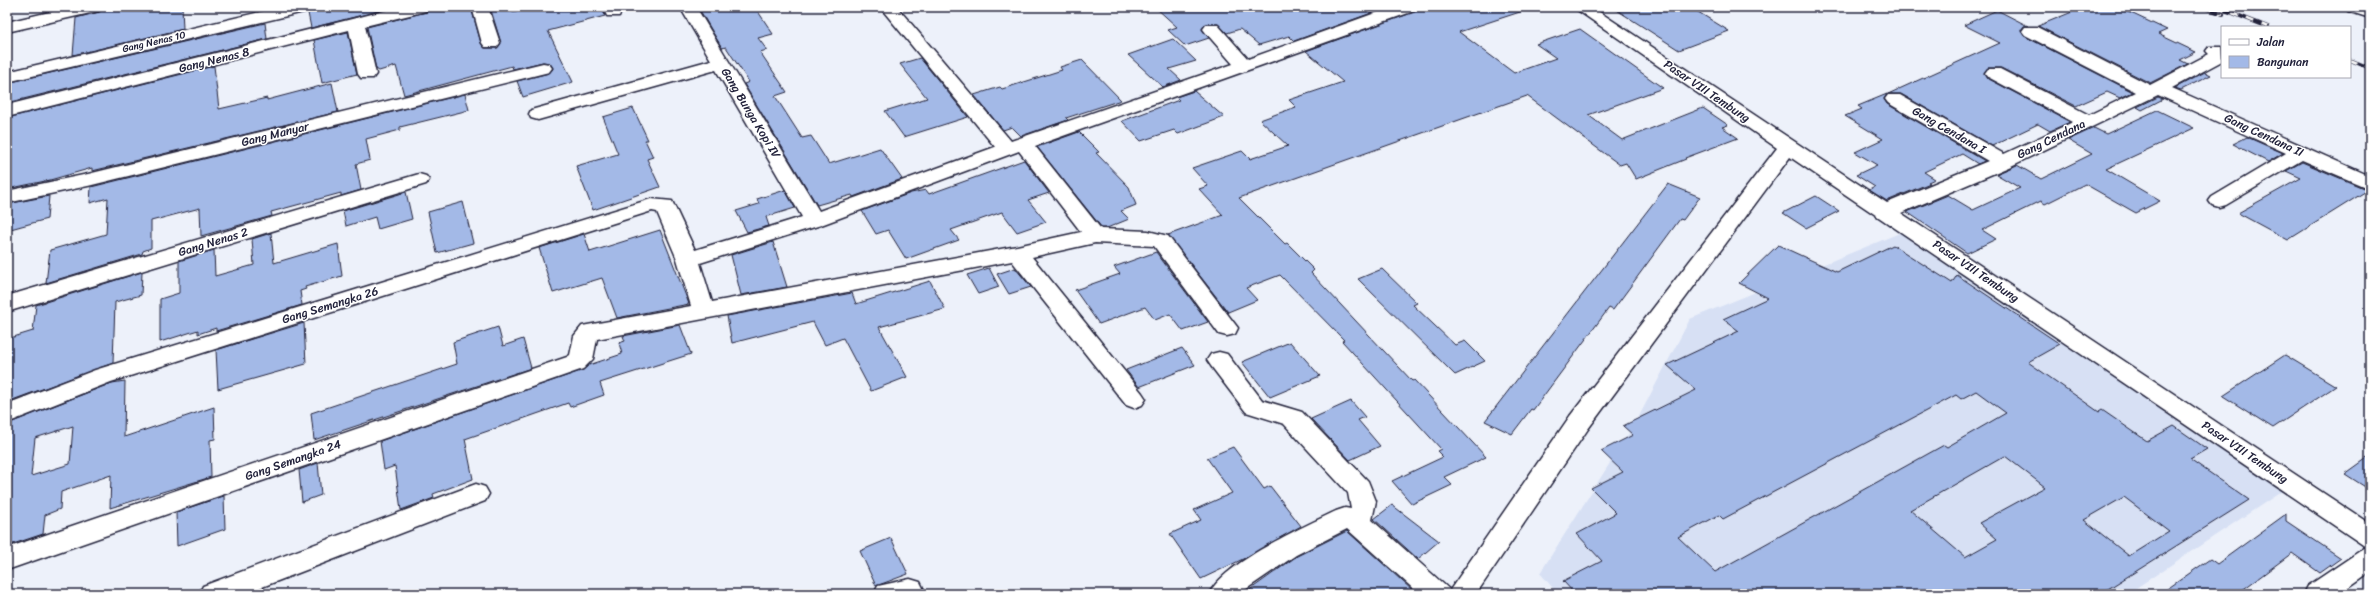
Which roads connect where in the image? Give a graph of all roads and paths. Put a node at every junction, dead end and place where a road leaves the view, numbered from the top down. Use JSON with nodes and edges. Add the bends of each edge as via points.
{"nodes":[{"id":1,"x":93,"y":7,"type":"edge"},
{"id":2,"x":302,"y":7,"type":"edge"},
{"id":3,"x":420,"y":7,"type":"edge"},
{"id":4,"x":480,"y":7,"type":"edge"},
{"id":5,"x":688,"y":7,"type":"edge"},
{"id":6,"x":888,"y":7,"type":"edge"},
{"id":7,"x":1408,"y":7,"type":"edge"},
{"id":8,"x":1581,"y":7,"type":"edge"},
{"id":9,"x":2354,"y":7,"type":"edge"},
{"id":10,"x":2370,"y":13,"type":"edge"},
{"id":11,"x":356,"y":23,"type":"junction"},
{"id":12,"x":7,"y":27,"type":"edge"},
{"id":13,"x":1212,"y":29,"type":"dead end"},
{"id":14,"x":2031,"y":31,"type":"dead end"},
{"id":15,"x":491,"y":43,"type":"dead end"},
{"id":16,"x":2213,"y":56,"type":"dead end"},
{"id":17,"x":721,"y":63,"type":"junction"},
{"id":18,"x":1244,"y":65,"type":"junction"},
{"id":19,"x":543,"y":68,"type":"dead end"},
{"id":20,"x":1994,"y":73,"type":"dead end"},
{"id":21,"x":367,"y":74,"type":"dead end"},
{"id":22,"x":7,"y":78,"type":"edge"},
{"id":23,"x":2154,"y":90,"type":"junction"},
{"id":24,"x":1894,"y":99,"type":"dead end"},
{"id":25,"x":7,"y":111,"type":"edge"},
{"id":26,"x":538,"y":114,"type":"dead end"},
{"id":27,"x":2087,"y":122,"type":"junction"},
{"id":28,"x":1015,"y":146,"type":"junction"},
{"id":29,"x":1793,"y":149,"type":"junction"},
{"id":30,"x":2302,"y":152,"type":"junction"},
{"id":31,"x":2004,"y":162,"type":"junction"},
{"id":32,"x":419,"y":180,"type":"dead end"},
{"id":33,"x":2370,"y":183,"type":"edge"},
{"id":34,"x":7,"y":197,"type":"edge"},
{"id":35,"x":2219,"y":201,"type":"dead end"},
{"id":36,"x":1887,"y":211,"type":"junction"},
{"id":37,"x":814,"y":220,"type":"junction"},
{"id":38,"x":1095,"y":236,"type":"junction"},
{"id":39,"x":1017,"y":253,"type":"junction"},
{"id":40,"x":688,"y":260,"type":"junction"},
{"id":41,"x":7,"y":304,"type":"edge"},
{"id":42,"x":704,"y":312,"type":"junction"},
{"id":43,"x":1227,"y":328,"type":"dead end"},
{"id":44,"x":1219,"y":360,"type":"dead end"},
{"id":45,"x":1134,"y":399,"type":"dead end"},
{"id":46,"x":7,"y":414,"type":"edge"},
{"id":47,"x":476,"y":494,"type":"dead end"},
{"id":48,"x":1358,"y":522,"type":"junction"},
{"id":49,"x":2370,"y":538,"type":"edge"},
{"id":50,"x":2370,"y":557,"type":"edge"},
{"id":51,"x":7,"y":559,"type":"edge"},
{"id":52,"x":213,"y":594,"type":"edge"},
{"id":53,"x":1224,"y":594,"type":"edge"},
{"id":54,"x":1438,"y":594,"type":"edge"},
{"id":55,"x":1461,"y":594,"type":"edge"},
{"id":56,"x":2318,"y":594,"type":"edge"}],
"edges":[{"from":1,"to":12,"type":"street"},
{"from":2,"to":22,"type":"street","name":"Gang Nenas 10"},
{"from":3,"to":11,"type":"street","name":"Gang Nenas 8"},
{"from":4,"to":15,"type":"street"},
{"from":5,"to":17,"type":"street","name":"Gang Bunga Kopi IV"},
{"from":6,"to":28,"type":"street"},
{"from":7,"to":18,"type":"street"},
{"from":8,"to":29,"type":"street","name":"Pasar VIII Tembung"},
{"from":9,"to":10,"type":"street"},
{"from":11,"to":21,"type":"street"},
{"from":11,"to":25,"type":"street","name":"Gang Nenas 8"},
{"from":13,"to":18,"type":"street"},
{"from":14,"to":23,"type":"street","name":"Gang Cendana II"},
{"from":16,"to":23,"type":"street","name":"Gang Cendana"},
{"from":17,"to":26,"type":"street"},
{"from":17,"to":37,"type":"street","name":"Gang Bunga Kopi IV"},
{"from":18,"to":28,"type":"street"},
{"from":19,"to":34,"type":"street","name":"Gang Manyar","via":[[88,180]]},
{"from":20,"to":27,"type":"street"},
{"from":23,"to":27,"type":"street","name":"Gang Cendana"},
{"from":23,"to":30,"type":"street","name":"Gang Cendana II"},
{"from":24,"to":31,"type":"street","name":"Gang Cendana I"},
{"from":27,"to":31,"type":"street","name":"Gang Cendana"},
{"from":28,"to":37,"type":"street"},
{"from":28,"to":38,"type":"street"},
{"from":29,"to":36,"type":"street","name":"Pasar VIII Tembung"},
{"from":29,"to":55,"type":"street","via":[[1638,339],[1513,514]]},
{"from":30,"to":33,"type":"street","name":"Gang Cendana II"},
{"from":30,"to":35,"type":"street"},
{"from":31,"to":36,"type":"street","name":"Gang Cendana"},
{"from":32,"to":41,"type":"street","name":"Gang Nenas 2"},
{"from":36,"to":49,"type":"street","name":"Pasar VIII Tembung"},
{"from":37,"to":40,"type":"street"},
{"from":38,"to":39,"type":"street"},
{"from":38,"to":43,"type":"street","via":[[1148,238],[1161,241]]},
{"from":39,"to":42,"type":"street"},
{"from":39,"to":45,"type":"street"},
{"from":40,"to":42,"type":"street"},
{"from":40,"to":46,"type":"street","name":"Gang Semangka 26","via":[[665,206],[656,204],[103,376]]},
{"from":42,"to":51,"type":"street","name":"Gang Semangka 24","via":[[588,333],[579,360]]},
{"from":44,"to":48,"type":"street","via":[[1254,406],[1293,418],[1359,488],[1365,510]]},
{"from":47,"to":52,"type":"street"},
{"from":48,"to":53,"type":"street","via":[[1345,518],[1286,547],[1229,586]]},
{"from":48,"to":54,"type":"street"},
{"from":50,"to":56,"type":"street"}]}
